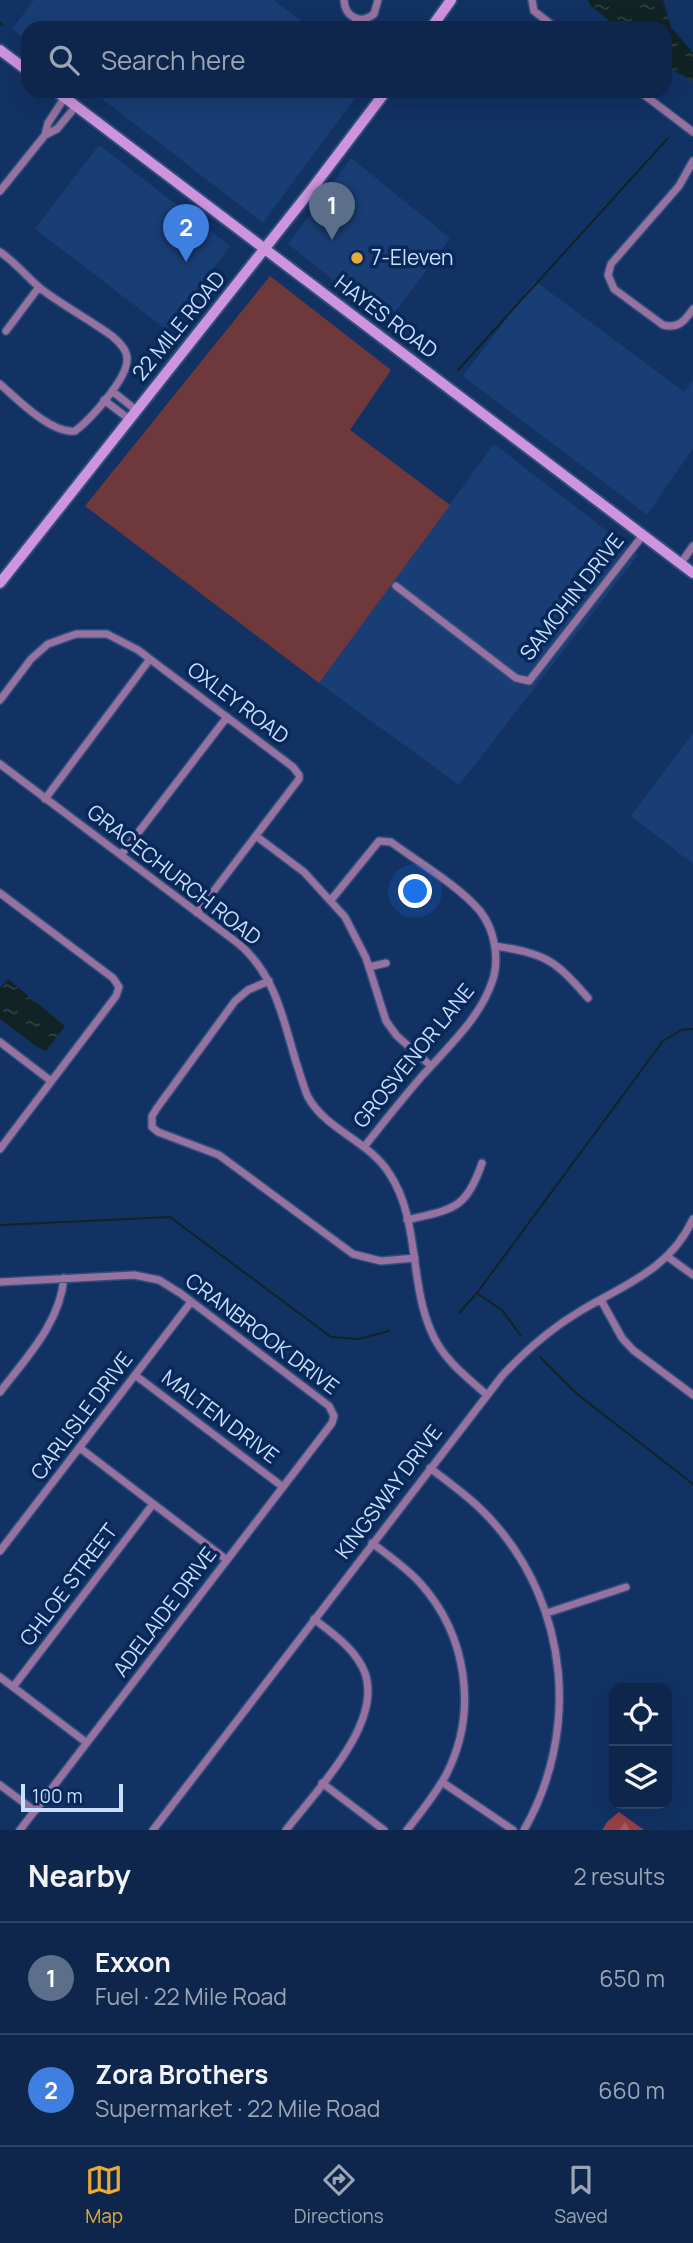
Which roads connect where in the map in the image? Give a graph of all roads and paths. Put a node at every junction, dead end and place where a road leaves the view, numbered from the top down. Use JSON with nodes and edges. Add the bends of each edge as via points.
{"nodes":[{"id":1,"x":344,"y":0,"type":"edge"},
{"id":2,"x":378,"y":0,"type":"edge"},
{"id":3,"x":451,"y":0,"type":"edge"},
{"id":4,"x":533,"y":0,"type":"edge"},
{"id":5,"x":436,"y":21,"type":"edge"},
{"id":6,"x":547,"y":21,"type":"edge"},
{"id":7,"x":0,"y":50,"type":"edge"},
{"id":8,"x":21,"y":66,"type":"edge"},
{"id":9,"x":58,"y":98,"type":"edge"},
{"id":10,"x":65,"y":98,"type":"edge"},
{"id":11,"x":381,"y":98,"type":"edge"},
{"id":12,"x":648,"y":98,"type":"edge"},
{"id":13,"x":76,"y":106,"type":"junction"},
{"id":14,"x":693,"y":132,"type":"edge"},
{"id":15,"x":45,"y":135,"type":"junction"},
{"id":16,"x":693,"y":161,"type":"edge"},
{"id":17,"x":0,"y":191,"type":"edge"},
{"id":18,"x":265,"y":249,"type":"junction"},
{"id":19,"x":0,"y":252,"type":"edge"},
{"id":20,"x":39,"y":287,"type":"junction"},
{"id":21,"x":693,"y":309,"type":"edge"},
{"id":22,"x":6,"y":331,"type":"dead end"},
{"id":23,"x":0,"y":384,"type":"edge"},
{"id":24,"x":112,"y":391,"type":"junction"},
{"id":25,"x":104,"y":400,"type":"junction"},
{"id":26,"x":132,"y":414,"type":"junction"},
{"id":27,"x":643,"y":535,"type":"junction"},
{"id":28,"x":693,"y":546,"type":"edge"},
{"id":29,"x":681,"y":564,"type":"junction"},
{"id":30,"x":693,"y":573,"type":"edge"},
{"id":31,"x":0,"y":583,"type":"edge"},
{"id":32,"x":396,"y":586,"type":"dead end"},
{"id":33,"x":150,"y":659,"type":"junction"},
{"id":34,"x":0,"y":700,"type":"edge"},
{"id":35,"x":227,"y":717,"type":"junction"},
{"id":36,"x":0,"y":764,"type":"edge"},
{"id":37,"x":45,"y":799,"type":"junction"},
{"id":38,"x":256,"y":836,"type":"junction"},
{"id":39,"x":121,"y":855,"type":"junction"},
{"id":40,"x":0,"y":893,"type":"edge"},
{"id":41,"x":331,"y":900,"type":"junction"},
{"id":42,"x":197,"y":913,"type":"junction"},
{"id":43,"x":495,"y":946,"type":"junction"},
{"id":44,"x":386,"y":963,"type":"dead end"},
{"id":45,"x":369,"y":967,"type":"junction"},
{"id":46,"x":270,"y":981,"type":"junction"},
{"id":47,"x":588,"y":998,"type":"dead end"},
{"id":48,"x":0,"y":1042,"type":"edge"},
{"id":49,"x":431,"y":1066,"type":"junction"},
{"id":50,"x":51,"y":1081,"type":"junction"},
{"id":51,"x":364,"y":1147,"type":"junction"},
{"id":52,"x":0,"y":1149,"type":"edge"},
{"id":53,"x":482,"y":1163,"type":"dead end"},
{"id":54,"x":693,"y":1219,"type":"edge"},
{"id":55,"x":407,"y":1220,"type":"junction"},
{"id":56,"x":668,"y":1256,"type":"junction"},
{"id":57,"x":415,"y":1258,"type":"junction"},
{"id":58,"x":693,"y":1275,"type":"edge"},
{"id":59,"x":64,"y":1278,"type":"junction"},
{"id":60,"x":0,"y":1282,"type":"edge"},
{"id":61,"x":601,"y":1300,"type":"junction"},
{"id":62,"x":191,"y":1302,"type":"junction"},
{"id":63,"x":135,"y":1375,"type":"junction"},
{"id":64,"x":0,"y":1392,"type":"edge"},
{"id":65,"x":486,"y":1394,"type":"junction"},
{"id":66,"x":693,"y":1395,"type":"edge"},
{"id":67,"x":334,"y":1413,"type":"joint"},
{"id":68,"x":80,"y":1448,"type":"junction"},
{"id":69,"x":430,"y":1468,"type":"junction"},
{"id":70,"x":283,"y":1487,"type":"junction"},
{"id":71,"x":153,"y":1504,"type":"junction"},
{"id":72,"x":372,"y":1543,"type":"junction"},
{"id":73,"x":0,"y":1551,"type":"edge"},
{"id":74,"x":227,"y":1560,"type":"junction"},
{"id":75,"x":626,"y":1587,"type":"dead end"},
{"id":76,"x":547,"y":1613,"type":"junction"},
{"id":77,"x":314,"y":1619,"type":"junction"},
{"id":78,"x":0,"y":1677,"type":"edge"},
{"id":79,"x":13,"y":1687,"type":"junction"},
{"id":80,"x":87,"y":1743,"type":"junction"},
{"id":81,"x":442,"y":1782,"type":"junction"},
{"id":82,"x":322,"y":1783,"type":"junction"},
{"id":83,"x":0,"y":1785,"type":"edge"},
{"id":84,"x":35,"y":1811,"type":"junction"},
{"id":85,"x":20,"y":1830,"type":"edge"},
{"id":86,"x":153,"y":1830,"type":"edge"},
{"id":87,"x":286,"y":1830,"type":"edge"},
{"id":88,"x":384,"y":1830,"type":"edge"},
{"id":89,"x":407,"y":1830,"type":"edge"},
{"id":90,"x":513,"y":1830,"type":"edge"},
{"id":91,"x":524,"y":1830,"type":"edge"}],
"edges":[{"from":1,"to":2,"type":"street","via":[[346,12],[361,20],[374,14]]},
{"from":3,"to":5,"type":"main road"},
{"from":4,"to":6,"type":"street","via":[[534,11]]},
{"from":7,"to":8,"type":"main road"},
{"from":9,"to":15,"type":"street"},
{"from":10,"to":13,"type":"main road","name":"HAYES ROAD"},
{"from":11,"to":18,"type":"main road","name":"22 MILE ROAD"},
{"from":12,"to":14,"type":"street"},
{"from":13,"to":15,"type":"street","via":[[57,129]]},
{"from":13,"to":18,"type":"main road","name":"HAYES ROAD"},
{"from":15,"to":17,"type":"street"},
{"from":16,"to":21,"type":"street","via":[[679,186],[611,264],[608,275],[614,289],[663,326],[681,324]]},
{"from":18,"to":26,"type":"main road","name":"22 MILE ROAD"},
{"from":18,"to":27,"type":"main road","name":"HAYES ROAD"},
{"from":19,"to":20,"type":"street"},
{"from":20,"to":22,"type":"street"},
{"from":20,"to":24,"type":"street","via":[[112,336],[127,354],[126,368]]},
{"from":23,"to":25,"type":"street","via":[[47,422],[69,432],[81,427]]},
{"from":24,"to":25,"type":"street"},
{"from":24,"to":26,"type":"street"},
{"from":25,"to":26,"type":"street"},
{"from":26,"to":31,"type":"main road","name":"22 MILE ROAD"},
{"from":27,"to":29,"type":"main road","name":"HAYES ROAD"},
{"from":27,"to":32,"type":"street","name":"SAMOHIN DRIVE","via":[[529,681],[516,678]]},
{"from":28,"to":29,"type":"street"},
{"from":29,"to":30,"type":"main road","name":"HAYES ROAD"},
{"from":33,"to":34,"type":"street","name":"OXLEY ROAD","via":[[107,635],[67,636],[34,655]]},
{"from":33,"to":35,"type":"street","name":"OXLEY ROAD"},
{"from":33,"to":37,"type":"street"},
{"from":35,"to":38,"type":"street","name":"OXLEY ROAD","via":[[299,775]]},
{"from":35,"to":39,"type":"street"},
{"from":36,"to":37,"type":"street","name":"GRACECHURCH ROAD"},
{"from":37,"to":39,"type":"street","name":"GRACECHURCH ROAD"},
{"from":38,"to":41,"type":"street","via":[[304,872]]},
{"from":38,"to":42,"type":"street"},
{"from":39,"to":42,"type":"street","name":"GRACECHURCH ROAD"},
{"from":40,"to":50,"type":"street","via":[[119,987]]},
{"from":41,"to":43,"type":"street","via":[[371,849],[384,840],[469,900],[482,913]]},
{"from":41,"to":45,"type":"street","via":[[350,926]]},
{"from":42,"to":46,"type":"street","name":"GRACECHURCH ROAD","via":[[246,950]]},
{"from":43,"to":47,"type":"street","via":[[545,958],[561,968]]},
{"from":43,"to":49,"type":"street","name":"GROSVENOR LANE","via":[[494,976],[485,998]]},
{"from":44,"to":45,"type":"street"},
{"from":45,"to":49,"type":"street","via":[[386,1021]]},
{"from":46,"to":51,"type":"street","name":"GRACECHURCH ROAD","via":[[309,1097],[320,1113]]},
{"from":46,"to":57,"type":"street","via":[[235,1001],[156,1108],[152,1127],[219,1155],[349,1252],[382,1261]]},
{"from":48,"to":50,"type":"street"},
{"from":49,"to":51,"type":"street","name":"GROSVENOR LANE"},
{"from":50,"to":52,"type":"street"},
{"from":51,"to":55,"type":"street","name":"GRACECHURCH ROAD","via":[[389,1171]]},
{"from":53,"to":55,"type":"street","via":[[470,1193],[457,1206]]},
{"from":54,"to":56,"type":"street","name":"KINGSWAY DRIVE"},
{"from":55,"to":57,"type":"street","name":"GRACECHURCH ROAD"},
{"from":56,"to":58,"type":"street"},
{"from":56,"to":61,"type":"street","name":"KINGSWAY DRIVE","via":[[651,1272]]},
{"from":57,"to":65,"type":"street","name":"GRACECHURCH ROAD","via":[[431,1333],[450,1362]]},
{"from":59,"to":60,"type":"street","name":"CRANBROOK DRIVE"},
{"from":59,"to":62,"type":"street","name":"CRANBROOK DRIVE","via":[[144,1276],[167,1284]]},
{"from":59,"to":64,"type":"street","via":[[56,1313]]},
{"from":61,"to":65,"type":"street","name":"KINGSWAY DRIVE","via":[[536,1343]]},
{"from":61,"to":66,"type":"street","via":[[622,1338]]},
{"from":62,"to":63,"type":"street","name":"CARLISLE DRIVE"},
{"from":62,"to":67,"type":"street","name":"CRANBROOK DRIVE"},
{"from":63,"to":68,"type":"street","name":"CARLISLE DRIVE"},
{"from":63,"to":70,"type":"street","name":"MALTEN DRIVE"},
{"from":65,"to":69,"type":"street","name":"KINGSWAY DRIVE"},
{"from":67,"to":70,"type":"street","name":"ADELAIDE DRIVE","via":[[332,1423]]},
{"from":68,"to":71,"type":"street"},
{"from":68,"to":73,"type":"street","name":"CARLISLE DRIVE"},
{"from":69,"to":72,"type":"street","name":"KINGSWAY DRIVE"},
{"from":69,"to":76,"type":"street","via":[[495,1523],[527,1569]]},
{"from":70,"to":74,"type":"street","name":"ADELAIDE DRIVE"},
{"from":71,"to":74,"type":"street"},
{"from":71,"to":79,"type":"street","name":"CHLOE STREET"},
{"from":72,"to":77,"type":"street","name":"KINGSWAY DRIVE"},
{"from":72,"to":81,"type":"street","via":[[428,1592],[458,1649],[465,1711],[458,1746]]},
{"from":74,"to":80,"type":"street","name":"ADELAIDE DRIVE"},
{"from":75,"to":76,"type":"street"},
{"from":76,"to":91,"type":"street","via":[[559,1668],[559,1723],[555,1755]]},
{"from":77,"to":82,"type":"street","via":[[356,1657],[368,1692],[356,1739]]},
{"from":77,"to":86,"type":"street","name":"KINGSWAY DRIVE"},
{"from":78,"to":79,"type":"street"},
{"from":79,"to":80,"type":"street"},
{"from":80,"to":84,"type":"street","name":"ADELAIDE DRIVE"},
{"from":81,"to":89,"type":"street"},
{"from":81,"to":90,"type":"street"},
{"from":82,"to":87,"type":"street"},
{"from":82,"to":88,"type":"street"},
{"from":83,"to":84,"type":"street"},
{"from":84,"to":85,"type":"street","name":"ADELAIDE DRIVE"}]}
